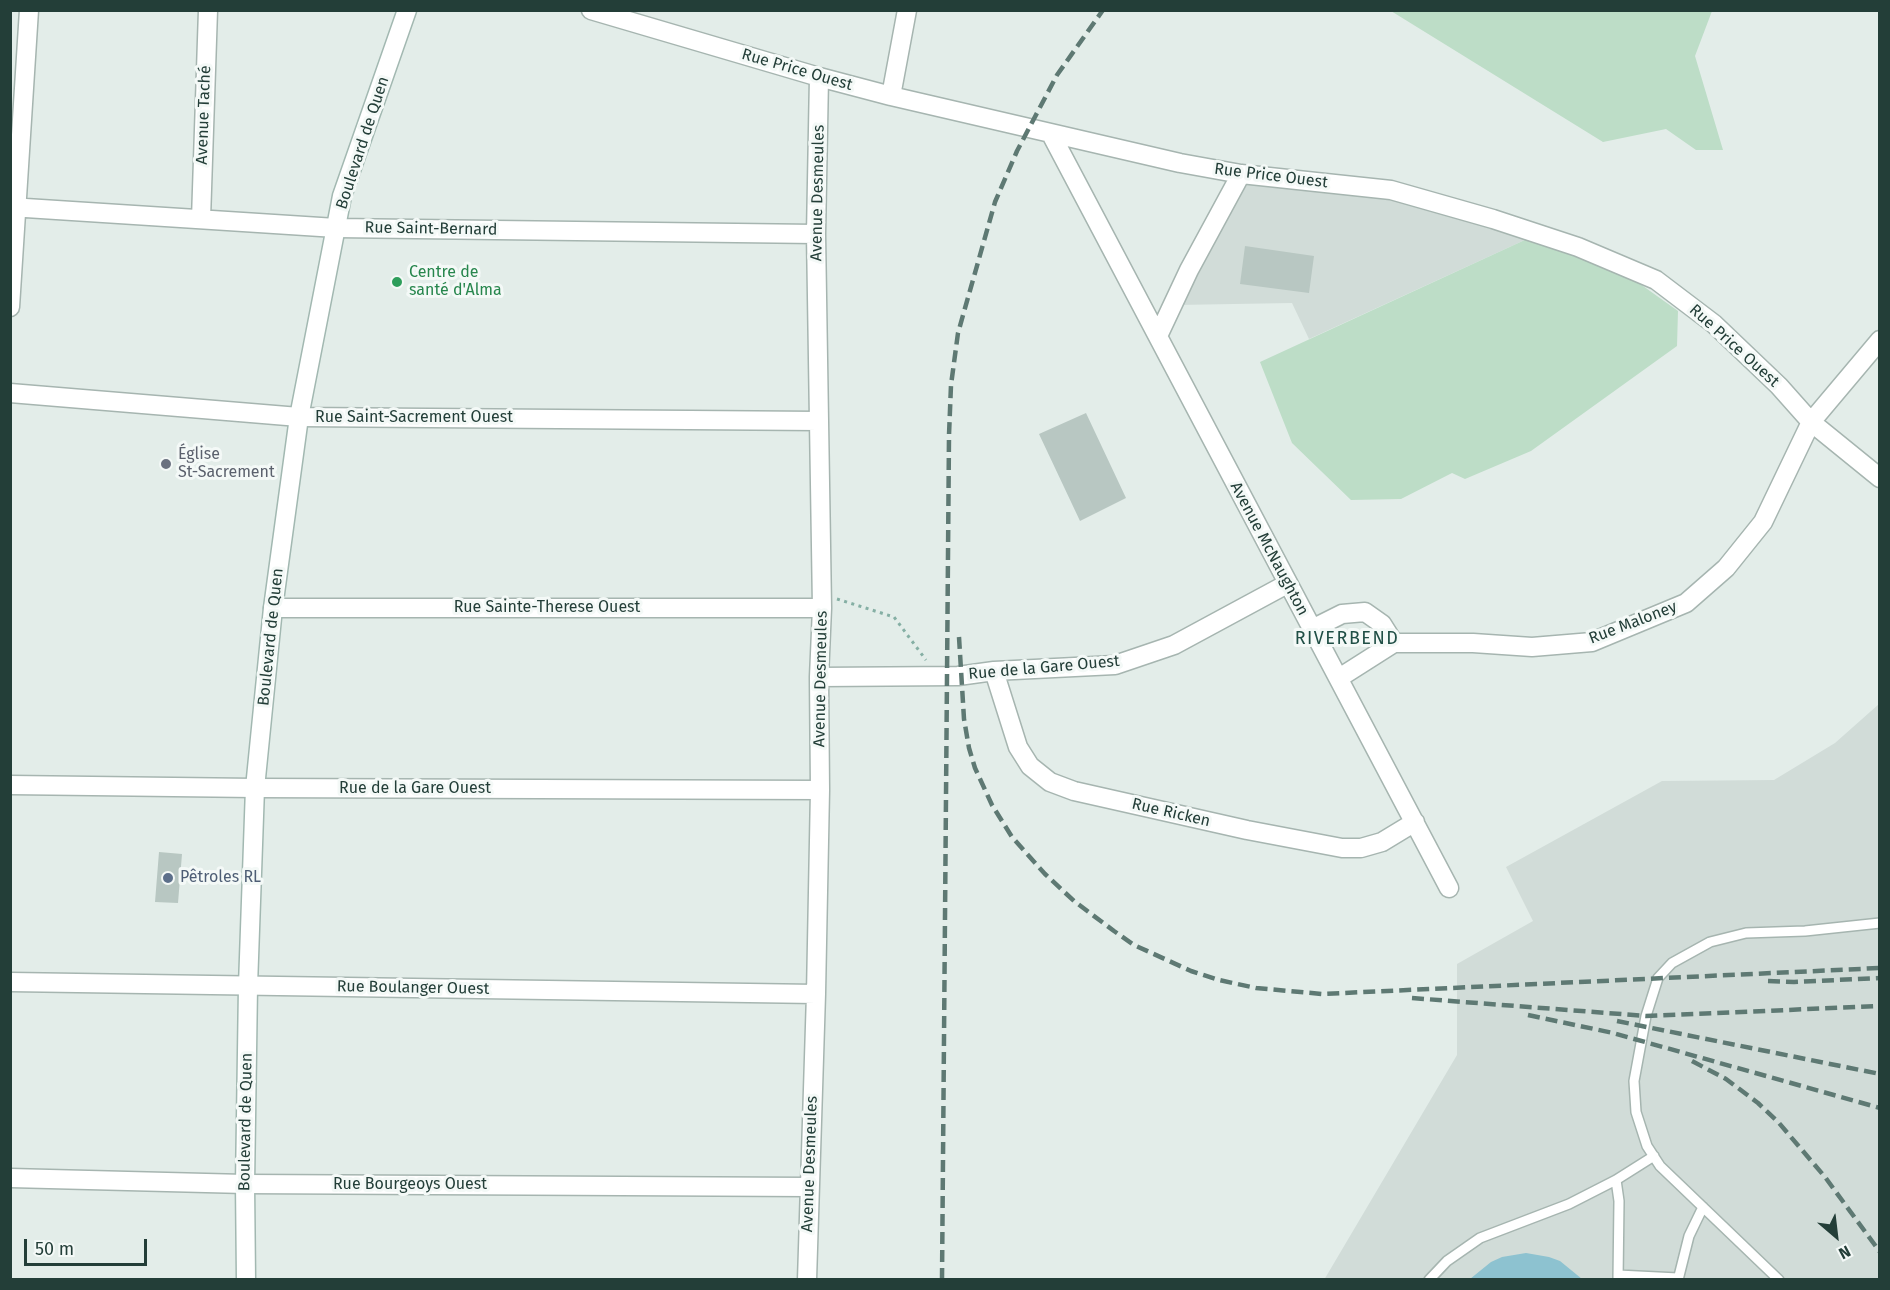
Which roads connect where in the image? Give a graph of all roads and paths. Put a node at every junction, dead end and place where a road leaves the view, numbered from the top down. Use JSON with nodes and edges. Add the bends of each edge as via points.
{"nodes":[{"id":1,"x":29,"y":10,"type":"edge"},
{"id":2,"x":208,"y":10,"type":"edge"},
{"id":3,"x":407,"y":10,"type":"edge"},
{"id":4,"x":591,"y":10,"type":"edge"},
{"id":5,"x":907,"y":10,"type":"edge"},
{"id":6,"x":619,"y":15,"type":"edge"},
{"id":7,"x":819,"y":77,"type":"junction"},
{"id":8,"x":891,"y":96,"type":"junction"},
{"id":9,"x":1051,"y":135,"type":"junction"},
{"id":10,"x":1241,"y":174,"type":"junction"},
{"id":11,"x":14,"y":207,"type":"edge"},
{"id":12,"x":201,"y":219,"type":"junction"},
{"id":13,"x":336,"y":228,"type":"junction"},
{"id":14,"x":816,"y":234,"type":"junction"},
{"id":15,"x":10,"y":307,"type":"edge"},
{"id":16,"x":1158,"y":336,"type":"junction"},
{"id":17,"x":1880,"y":340,"type":"edge"},
{"id":18,"x":10,"y":393,"type":"edge"},
{"id":19,"x":299,"y":417,"type":"junction"},
{"id":20,"x":819,"y":421,"type":"junction"},
{"id":21,"x":1811,"y":422,"type":"junction"},
{"id":22,"x":1880,"y":478,"type":"edge"},
{"id":23,"x":1287,"y":584,"type":"junction"},
{"id":24,"x":821,"y":600,"type":"junction"},
{"id":25,"x":273,"y":608,"type":"junction"},
{"id":26,"x":1312,"y":628,"type":"junction"},
{"id":27,"x":1394,"y":644,"type":"junction"},
{"id":28,"x":993,"y":671,"type":"junction"},
{"id":29,"x":939,"y":676,"type":"junction"},
{"id":30,"x":819,"y":677,"type":"junction"},
{"id":31,"x":1340,"y":678,"type":"junction"},
{"id":32,"x":10,"y":785,"type":"edge"},
{"id":33,"x":255,"y":788,"type":"junction"},
{"id":34,"x":820,"y":790,"type":"junction"},
{"id":35,"x":1415,"y":822,"type":"junction"},
{"id":36,"x":1449,"y":888,"type":"dead end"},
{"id":37,"x":1880,"y":923,"type":"edge"},
{"id":38,"x":10,"y":982,"type":"edge"},
{"id":39,"x":249,"y":986,"type":"junction"},
{"id":40,"x":816,"y":994,"type":"junction"},
{"id":41,"x":1654,"y":1156,"type":"junction"},
{"id":42,"x":10,"y":1178,"type":"edge"},
{"id":43,"x":1616,"y":1180,"type":"junction"},
{"id":44,"x":245,"y":1184,"type":"junction"},
{"id":45,"x":809,"y":1187,"type":"junction"},
{"id":46,"x":1704,"y":1207,"type":"junction"},
{"id":47,"x":1618,"y":1277,"type":"edge"},
{"id":48,"x":1678,"y":1279,"type":"edge"},
{"id":49,"x":246,"y":1280,"type":"edge"},
{"id":50,"x":807,"y":1280,"type":"edge"},
{"id":51,"x":1429,"y":1280,"type":"edge"},
{"id":52,"x":1779,"y":1280,"type":"edge"}],
"edges":[{"from":1,"to":11,"type":"street"},
{"from":2,"to":12,"type":"street","name":"Avenue Taché"},
{"from":3,"to":13,"type":"street","name":"Boulevard de Quen","via":[[342,196]]},
{"from":4,"to":6,"type":"street","name":"Rue Price Ouest"},
{"from":5,"to":8,"type":"street"},
{"from":6,"to":7,"type":"street","name":"Rue Price Ouest"},
{"from":7,"to":8,"type":"street","name":"Rue Price Ouest"},
{"from":7,"to":14,"type":"street","name":"Avenue Desmeules"},
{"from":8,"to":9,"type":"street","name":"Rue Price Ouest"},
{"from":9,"to":10,"type":"street","name":"Rue Price Ouest"},
{"from":9,"to":16,"type":"street","name":"Avenue McNaughton"},
{"from":10,"to":16,"type":"street"},
{"from":10,"to":21,"type":"street","name":"Rue Price Ouest","via":[[1391,190],[1578,247],[1656,280],[1714,324]]},
{"from":11,"to":12,"type":"street","name":"Rue Saint-Bernard"},
{"from":11,"to":15,"type":"street"},
{"from":12,"to":13,"type":"street","name":"Rue Saint-Bernard"},
{"from":13,"to":14,"type":"street","name":"Rue Saint-Bernard"},
{"from":13,"to":19,"type":"street","name":"Boulevard de Quen"},
{"from":14,"to":20,"type":"street","name":"Avenue Desmeules"},
{"from":16,"to":23,"type":"street","name":"Avenue McNaughton"},
{"from":17,"to":21,"type":"street","name":"Rue Maloney"},
{"from":18,"to":19,"type":"street","name":"Rue Saint-Sacrement Ouest"},
{"from":19,"to":20,"type":"street","name":"Rue Saint-Sacrement Ouest"},
{"from":19,"to":25,"type":"street","name":"Boulevard de Quen"},
{"from":20,"to":24,"type":"street","name":"Avenue Desmeules"},
{"from":21,"to":22,"type":"street","name":"Rue Price Ouest"},
{"from":21,"to":27,"type":"street","name":"Rue Maloney","via":[[1763,522],[1726,568],[1686,603],[1592,642],[1532,647]]},
{"from":23,"to":26,"type":"street","name":"Avenue McNaughton"},
{"from":23,"to":28,"type":"street","name":"Rue de la Gare Ouest","via":[[1174,645],[1115,665]]},
{"from":24,"to":25,"type":"street","name":"Rue Sainte-Therese Ouest"},
{"from":24,"to":29,"type":"path","via":[[894,617]]},
{"from":24,"to":30,"type":"street","name":"Avenue Desmeules"},
{"from":25,"to":33,"type":"street","name":"Boulevard de Quen"},
{"from":26,"to":27,"type":"street","via":[[1342,614],[1365,612],[1382,624]]},
{"from":26,"to":31,"type":"street","name":"Avenue McNaughton"},
{"from":27,"to":31,"type":"street"},
{"from":28,"to":29,"type":"street","name":"Rue de la Gare Ouest"},
{"from":28,"to":35,"type":"street","name":"Rue Ricken","via":[[1018,747],[1030,766],[1050,782],[1074,791],[1342,848],[1382,842]]},
{"from":29,"to":30,"type":"street","name":"Rue de la Gare Ouest"},
{"from":30,"to":34,"type":"street","name":"Avenue Desmeules"},
{"from":31,"to":35,"type":"street","name":"Avenue McNaughton"},
{"from":32,"to":33,"type":"street","name":"Rue de la Gare Ouest"},
{"from":33,"to":34,"type":"street","name":"Rue de la Gare Ouest"},
{"from":33,"to":39,"type":"street","name":"Boulevard de Quen"},
{"from":34,"to":40,"type":"street","name":"Avenue Desmeules"},
{"from":35,"to":36,"type":"street","name":"Avenue McNaughton"},
{"from":37,"to":41,"type":"lane","via":[[1746,933],[1710,942],[1672,963],[1658,978],[1646,1016],[1634,1081],[1636,1112]]},
{"from":38,"to":39,"type":"street","name":"Rue Boulanger Ouest"},
{"from":39,"to":40,"type":"street","name":"Rue Boulanger Ouest"},
{"from":39,"to":44,"type":"street","name":"Boulevard de Quen"},
{"from":40,"to":45,"type":"street","name":"Avenue Desmeules"},
{"from":41,"to":43,"type":"lane"},
{"from":41,"to":46,"type":"lane"},
{"from":42,"to":44,"type":"street","name":"Rue Bourgeoys Ouest"},
{"from":43,"to":47,"type":"lane"},
{"from":43,"to":51,"type":"lane","via":[[1569,1204],[1480,1238],[1447,1261]]},
{"from":44,"to":45,"type":"street","name":"Rue Bourgeoys Ouest"},
{"from":44,"to":49,"type":"street","name":"Boulevard de Quen"},
{"from":45,"to":50,"type":"street","name":"Avenue Desmeules"},
{"from":46,"to":48,"type":"lane","via":[[1689,1236]]},
{"from":46,"to":52,"type":"lane"},
{"from":47,"to":48,"type":"lane"}]}
